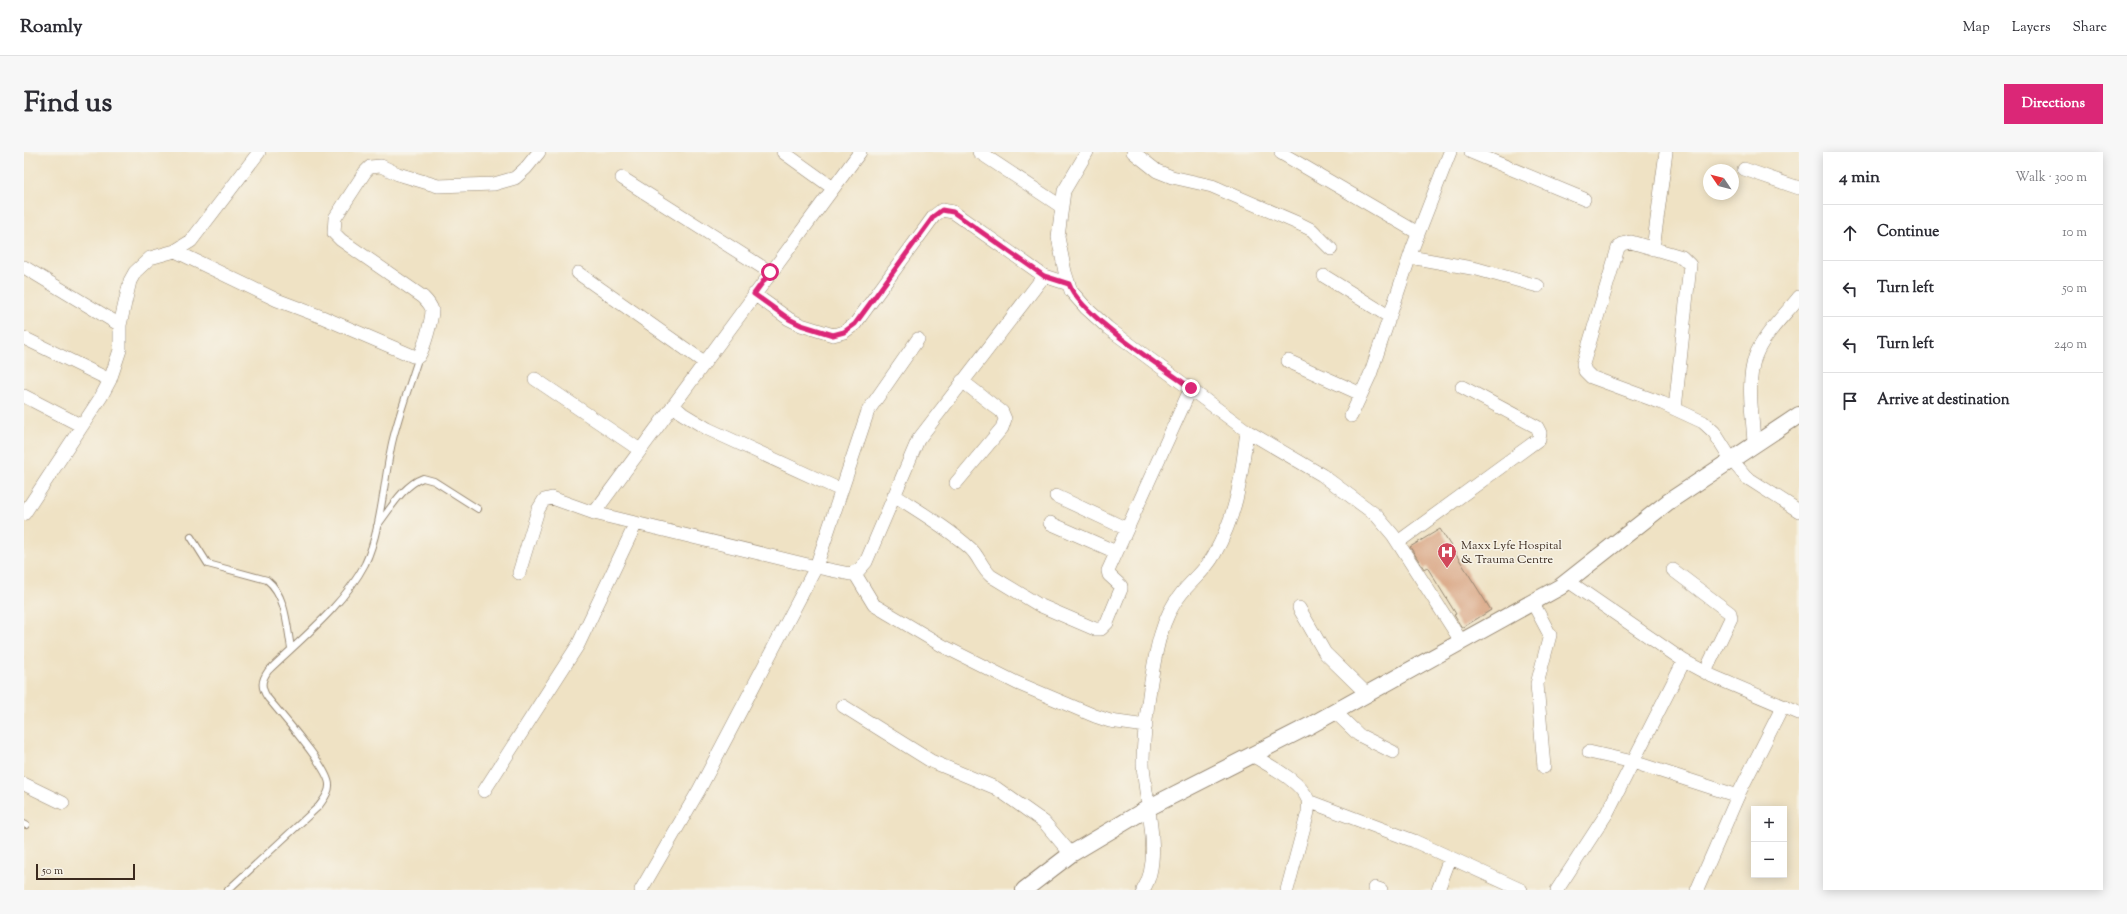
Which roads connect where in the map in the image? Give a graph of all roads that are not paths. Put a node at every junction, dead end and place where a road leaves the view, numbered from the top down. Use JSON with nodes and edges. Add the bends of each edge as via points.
{"nodes":[{"id":1,"x":259,"y":152,"type":"edge"},
{"id":2,"x":539,"y":152,"type":"edge"},
{"id":3,"x":783,"y":152,"type":"edge"},
{"id":4,"x":860,"y":152,"type":"edge"},
{"id":5,"x":979,"y":152,"type":"edge"},
{"id":6,"x":1087,"y":152,"type":"edge"},
{"id":7,"x":1133,"y":152,"type":"edge"},
{"id":8,"x":1450,"y":152,"type":"edge"},
{"id":9,"x":1471,"y":152,"type":"edge"},
{"id":10,"x":1666,"y":152,"type":"edge"},
{"id":11,"x":1281,"y":153,"type":"edge"},
{"id":12,"x":1744,"y":169,"type":"dead end"},
{"id":13,"x":622,"y":178,"type":"dead end"},
{"id":14,"x":833,"y":188,"type":"junction"},
{"id":15,"x":1799,"y":188,"type":"edge"},
{"id":16,"x":1584,"y":199,"type":"dead end"},
{"id":17,"x":1062,"y":207,"type":"junction"},
{"id":18,"x":1418,"y":234,"type":"junction"},
{"id":19,"x":1654,"y":248,"type":"junction"},
{"id":20,"x":1332,"y":249,"type":"dead end"},
{"id":21,"x":175,"y":252,"type":"junction"},
{"id":22,"x":1410,"y":257,"type":"junction"},
{"id":23,"x":24,"y":267,"type":"edge"},
{"id":24,"x":770,"y":272,"type":"junction"},
{"id":25,"x":578,"y":274,"type":"dead end"},
{"id":26,"x":1044,"y":276,"type":"junction"},
{"id":27,"x":1324,"y":276,"type":"dead end"},
{"id":28,"x":1069,"y":284,"type":"junction"},
{"id":29,"x":1538,"y":286,"type":"dead end"},
{"id":30,"x":754,"y":294,"type":"junction"},
{"id":31,"x":1799,"y":297,"type":"edge"},
{"id":32,"x":1390,"y":317,"type":"junction"},
{"id":33,"x":120,"y":325,"type":"junction"},
{"id":34,"x":24,"y":338,"type":"edge"},
{"id":35,"x":918,"y":339,"type":"dead end"},
{"id":36,"x":419,"y":356,"type":"junction"},
{"id":37,"x":1288,"y":361,"type":"dead end"},
{"id":38,"x":704,"y":362,"type":"junction"},
{"id":39,"x":110,"y":380,"type":"junction"},
{"id":40,"x":535,"y":380,"type":"dead end"},
{"id":41,"x":962,"y":381,"type":"junction"},
{"id":42,"x":1462,"y":387,"type":"dead end"},
{"id":43,"x":1191,"y":388,"type":"junction"},
{"id":44,"x":1361,"y":394,"type":"junction"},
{"id":45,"x":24,"y":396,"type":"edge"},
{"id":46,"x":672,"y":405,"type":"junction"},
{"id":47,"x":1675,"y":409,"type":"junction"},
{"id":48,"x":1799,"y":415,"type":"edge"},
{"id":49,"x":1351,"y":416,"type":"dead end"},
{"id":50,"x":82,"y":426,"type":"junction"},
{"id":51,"x":1247,"y":431,"type":"junction"},
{"id":52,"x":1754,"y":444,"type":"junction"},
{"id":53,"x":640,"y":450,"type":"junction"},
{"id":54,"x":1731,"y":459,"type":"junction"},
{"id":55,"x":956,"y":483,"type":"dead end"},
{"id":56,"x":841,"y":490,"type":"junction"},
{"id":57,"x":894,"y":495,"type":"junction"},
{"id":58,"x":1056,"y":496,"type":"dead end"},
{"id":59,"x":478,"y":509,"type":"dead end"},
{"id":60,"x":1799,"y":511,"type":"edge"},
{"id":61,"x":594,"y":513,"type":"junction"},
{"id":62,"x":24,"y":514,"type":"edge"},
{"id":63,"x":636,"y":523,"type":"junction"},
{"id":64,"x":1050,"y":523,"type":"dead end"},
{"id":65,"x":376,"y":528,"type":"junction"},
{"id":66,"x":1127,"y":529,"type":"junction"},
{"id":67,"x":191,"y":537,"type":"dead end"},
{"id":68,"x":1398,"y":542,"type":"junction"},
{"id":69,"x":1116,"y":552,"type":"junction"},
{"id":70,"x":816,"y":567,"type":"junction"},
{"id":71,"x":1673,"y":570,"type":"dead end"},
{"id":72,"x":854,"y":572,"type":"junction"},
{"id":73,"x":519,"y":573,"type":"dead end"},
{"id":74,"x":1568,"y":581,"type":"junction"},
{"id":75,"x":1532,"y":603,"type":"junction"},
{"id":76,"x":1299,"y":608,"type":"dead end"},
{"id":77,"x":1461,"y":641,"type":"junction"},
{"id":78,"x":292,"y":648,"type":"junction"},
{"id":79,"x":1684,"y":662,"type":"junction"},
{"id":80,"x":1705,"y":672,"type":"junction"},
{"id":81,"x":1366,"y":694,"type":"junction"},
{"id":82,"x":843,"y":706,"type":"dead end"},
{"id":83,"x":1783,"y":706,"type":"junction"},
{"id":84,"x":1335,"y":712,"type":"junction"},
{"id":85,"x":1799,"y":712,"type":"edge"},
{"id":86,"x":1146,"y":726,"type":"junction"},
{"id":87,"x":1392,"y":752,"type":"dead end"},
{"id":88,"x":1589,"y":752,"type":"dead end"},
{"id":89,"x":1252,"y":754,"type":"junction"},
{"id":90,"x":1633,"y":762,"type":"junction"},
{"id":91,"x":1544,"y":767,"type":"dead end"},
{"id":92,"x":24,"y":784,"type":"edge"},
{"id":93,"x":484,"y":791,"type":"dead end"},
{"id":94,"x":1738,"y":796,"type":"junction"},
{"id":95,"x":1308,"y":801,"type":"junction"},
{"id":96,"x":62,"y":802,"type":"dead end"},
{"id":97,"x":1150,"y":807,"type":"junction"},
{"id":98,"x":1071,"y":854,"type":"junction"},
{"id":99,"x":1450,"y":858,"type":"junction"},
{"id":100,"x":228,"y":890,"type":"edge"},
{"id":101,"x":641,"y":890,"type":"edge"},
{"id":102,"x":1024,"y":890,"type":"edge"},
{"id":103,"x":1143,"y":890,"type":"edge"},
{"id":104,"x":1287,"y":890,"type":"edge"},
{"id":105,"x":1438,"y":890,"type":"edge"},
{"id":106,"x":1521,"y":890,"type":"edge"},
{"id":107,"x":1557,"y":890,"type":"edge"},
{"id":108,"x":1697,"y":890,"type":"edge"}],
"edges":[{"from":1,"to":21,"type":"street","via":[[191,241]]},
{"from":2,"to":36,"type":"street","via":[[515,178],[494,184],[438,186],[381,166],[370,167],[335,218],[334,233],[340,240],[429,303],[432,310]]},
{"from":3,"to":14,"type":"street"},
{"from":4,"to":14,"type":"street"},
{"from":5,"to":17,"type":"street"},
{"from":6,"to":17,"type":"street","via":[[1064,190]]},
{"from":7,"to":20,"type":"street","via":[[1157,171],[1212,186],[1302,225],[1312,230]]},
{"from":8,"to":18,"type":"street"},
{"from":9,"to":16,"type":"street"},
{"from":10,"to":19,"type":"street"},
{"from":11,"to":18,"type":"street"},
{"from":12,"to":15,"type":"street"},
{"from":13,"to":24,"type":"street"},
{"from":14,"to":24,"type":"street"},
{"from":17,"to":28,"type":"street","via":[[1058,237]]},
{"from":18,"to":22,"type":"street"},
{"from":19,"to":47,"type":"street","via":[[1682,257],[1690,265]]},
{"from":19,"to":47,"type":"street","via":[[1631,242],[1618,248],[1583,364],[1591,377]]},
{"from":21,"to":33,"type":"street","via":[[150,258],[134,272]]},
{"from":21,"to":36,"type":"street","via":[[282,302],[413,356]]},
{"from":22,"to":29,"type":"street","via":[[1477,269]]},
{"from":22,"to":32,"type":"street"},
{"from":23,"to":33,"type":"street"},
{"from":24,"to":30,"type":"street"},
{"from":25,"to":38,"type":"street"},
{"from":26,"to":28,"type":"street"},
{"from":26,"to":30,"type":"street","via":[[953,212],[942,210],[934,216],[855,324],[844,332],[833,335],[801,325]]},
{"from":26,"to":41,"type":"street"},
{"from":27,"to":32,"type":"street"},
{"from":28,"to":43,"type":"street","via":[[1071,291],[1086,308],[1108,328]]},
{"from":30,"to":38,"type":"street"},
{"from":31,"to":52,"type":"street","via":[[1763,342],[1756,356],[1752,372]]},
{"from":32,"to":44,"type":"street","via":[[1370,376]]},
{"from":33,"to":39,"type":"street","via":[[120,350]]},
{"from":34,"to":39,"type":"street"},
{"from":35,"to":56,"type":"street","via":[[868,411]]},
{"from":36,"to":65,"type":"lane","via":[[392,442]]},
{"from":37,"to":44,"type":"street"},
{"from":38,"to":46,"type":"street"},
{"from":39,"to":50,"type":"street"},
{"from":40,"to":53,"type":"street"},
{"from":41,"to":55,"type":"street","via":[[1002,412],[1005,419],[1002,428]]},
{"from":41,"to":57,"type":"street","via":[[918,440]]},
{"from":42,"to":68,"type":"street","via":[[1537,427],[1539,439]]},
{"from":43,"to":51,"type":"street"},
{"from":43,"to":66,"type":"street"},
{"from":44,"to":49,"type":"street"},
{"from":45,"to":50,"type":"street"},
{"from":46,"to":53,"type":"street"},
{"from":46,"to":56,"type":"street","via":[[708,429]]},
{"from":47,"to":54,"type":"street","via":[[1709,426]]},
{"from":48,"to":52,"type":"street"},
{"from":50,"to":62,"type":"street"},
{"from":51,"to":68,"type":"street","via":[[1322,474],[1376,515]]},
{"from":51,"to":86,"type":"street","via":[[1236,508],[1214,556],[1180,594],[1165,620],[1151,686]]},
{"from":52,"to":54,"type":"street"},
{"from":53,"to":61,"type":"street"},
{"from":54,"to":60,"type":"street","via":[[1746,477]]},
{"from":54,"to":74,"type":"street","via":[[1668,502]]},
{"from":56,"to":70,"type":"street"},
{"from":57,"to":69,"type":"street","via":[[966,545],[991,576],[1039,605],[1095,629],[1101,629],[1107,624],[1121,589],[1108,571]]},
{"from":57,"to":72,"type":"street","via":[[866,562],[860,570]]},
{"from":58,"to":66,"type":"street"},
{"from":59,"to":65,"type":"lane","via":[[434,481],[423,478],[415,481],[406,490]]},
{"from":61,"to":63,"type":"street"},
{"from":61,"to":73,"type":"street","via":[[552,498],[544,500],[538,510]]},
{"from":63,"to":70,"type":"street"},
{"from":63,"to":93,"type":"street","via":[[578,645]]},
{"from":64,"to":69,"type":"street"},
{"from":65,"to":78,"type":"lane","via":[[369,554],[355,579],[324,617]]},
{"from":66,"to":69,"type":"street"},
{"from":67,"to":78,"type":"lane","via":[[208,564],[268,580],[274,586],[279,594]]},
{"from":68,"to":77,"type":"street"},
{"from":70,"to":72,"type":"street","via":[[850,574]]},
{"from":70,"to":101,"type":"street","via":[[699,790]]},
{"from":71,"to":80,"type":"street","via":[[1730,612],[1731,618]]},
{"from":72,"to":86,"type":"street","via":[[874,605],[943,646],[1017,683],[1095,716],[1110,721]]},
{"from":74,"to":75,"type":"street"},
{"from":74,"to":79,"type":"street"},
{"from":75,"to":77,"type":"street"},
{"from":75,"to":91,"type":"street","via":[[1550,635],[1537,684]]},
{"from":76,"to":81,"type":"street","via":[[1325,654]]},
{"from":77,"to":81,"type":"street"},
{"from":78,"to":100,"type":"lane","via":[[268,671],[262,681],[262,689],[323,768],[330,786],[319,806]]},
{"from":79,"to":80,"type":"street"},
{"from":79,"to":90,"type":"street"},
{"from":80,"to":83,"type":"street"},
{"from":81,"to":84,"type":"street"},
{"from":82,"to":98,"type":"street","via":[[931,761],[996,788],[1044,822]]},
{"from":83,"to":85,"type":"street"},
{"from":83,"to":94,"type":"street"},
{"from":84,"to":87,"type":"street","via":[[1359,735]]},
{"from":84,"to":89,"type":"street"},
{"from":86,"to":97,"type":"street","via":[[1144,762]]},
{"from":88,"to":90,"type":"street"},
{"from":89,"to":95,"type":"street","via":[[1296,784],[1303,790]]},
{"from":89,"to":97,"type":"street"},
{"from":90,"to":94,"type":"street"},
{"from":90,"to":107,"type":"street","via":[[1606,813]]},
{"from":92,"to":96,"type":"street"},
{"from":94,"to":108,"type":"street"},
{"from":95,"to":99,"type":"street","via":[[1414,841]]},
{"from":95,"to":104,"type":"street","via":[[1308,812]]},
{"from":97,"to":98,"type":"street"},
{"from":97,"to":103,"type":"street","via":[[1152,869]]},
{"from":98,"to":102,"type":"street"},
{"from":99,"to":105,"type":"street"},
{"from":99,"to":106,"type":"street"}]}
